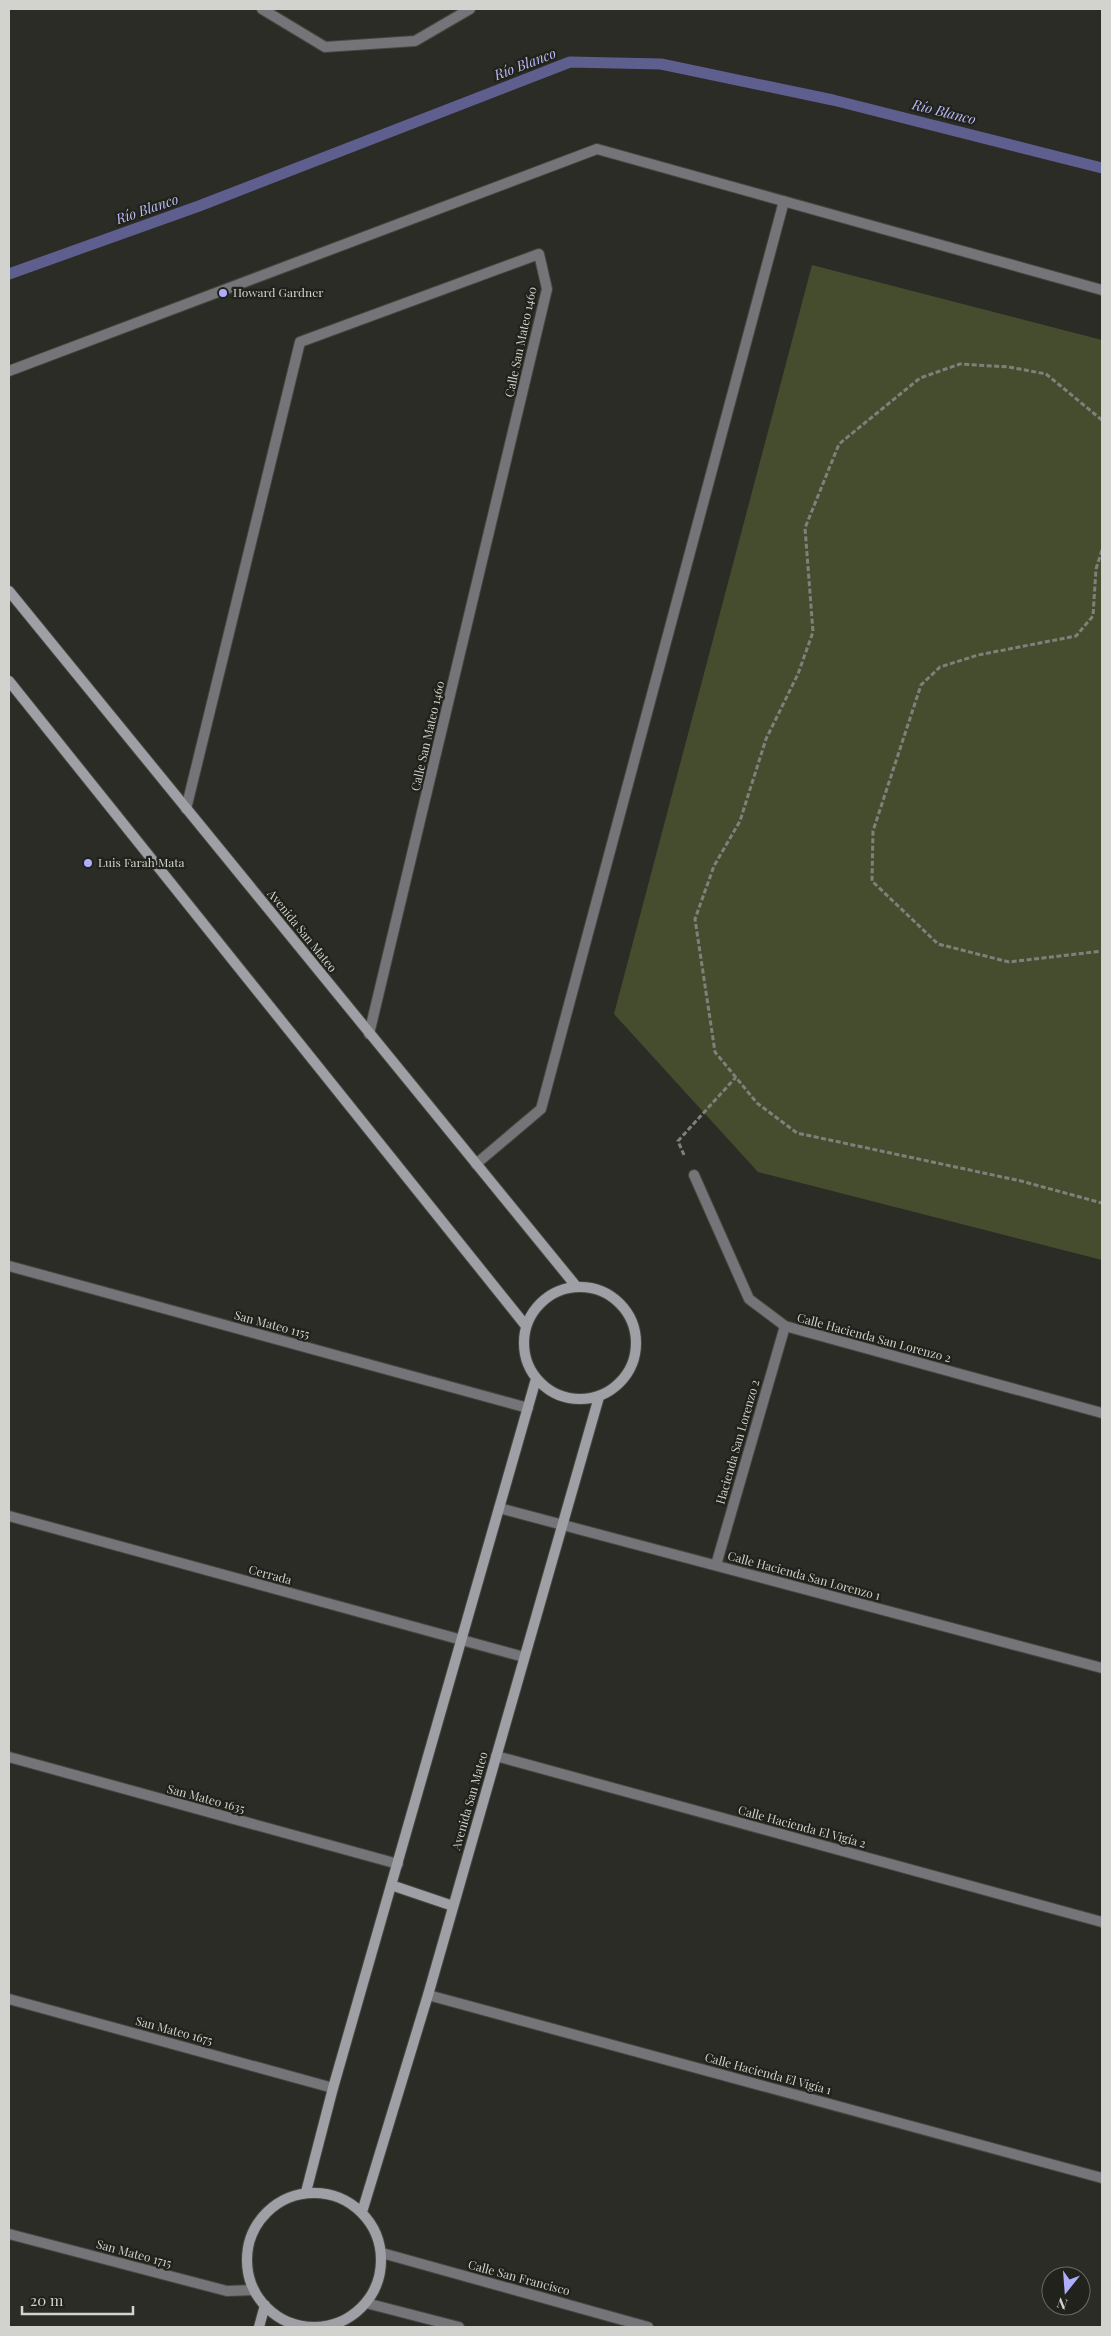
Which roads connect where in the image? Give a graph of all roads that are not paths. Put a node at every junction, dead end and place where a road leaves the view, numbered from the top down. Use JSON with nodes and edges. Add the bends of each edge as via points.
{"nodes":[{"id":1,"x":262,"y":9,"type":"edge"},
{"id":2,"x":470,"y":9,"type":"edge"},
{"id":3,"x":784,"y":201,"type":"junction"},
{"id":4,"x":1102,"y":290,"type":"edge"},
{"id":5,"x":9,"y":371,"type":"edge"},
{"id":6,"x":9,"y":591,"type":"edge"},
{"id":7,"x":9,"y":682,"type":"edge"},
{"id":8,"x":186,"y":809,"type":"junction"},
{"id":9,"x":369,"y":1034,"type":"junction"},
{"id":10,"x":476,"y":1164,"type":"junction"},
{"id":11,"x":694,"y":1175,"type":"road end"},
{"id":12,"x":9,"y":1266,"type":"edge"},
{"id":13,"x":576,"y":1286,"type":"junction"},
{"id":14,"x":526,"y":1326,"type":"junction"},
{"id":15,"x":785,"y":1326,"type":"junction"},
{"id":16,"x":536,"y":1379,"type":"junction"},
{"id":17,"x":599,"y":1397,"type":"junction"},
{"id":18,"x":528,"y":1408,"type":"junction"},
{"id":19,"x":1102,"y":1413,"type":"edge"},
{"id":20,"x":499,"y":1508,"type":"junction"},
{"id":21,"x":9,"y":1516,"type":"edge"},
{"id":22,"x":562,"y":1524,"type":"junction"},
{"id":23,"x":716,"y":1566,"type":"junction"},
{"id":24,"x":461,"y":1640,"type":"junction"},
{"id":25,"x":524,"y":1657,"type":"junction"},
{"id":26,"x":1102,"y":1668,"type":"edge"},
{"id":27,"x":496,"y":1756,"type":"junction"},
{"id":28,"x":9,"y":1757,"type":"edge"},
{"id":29,"x":398,"y":1864,"type":"junction"},
{"id":30,"x":391,"y":1884,"type":"junction"},
{"id":31,"x":453,"y":1906,"type":"junction"},
{"id":32,"x":1102,"y":1922,"type":"edge"},
{"id":33,"x":428,"y":1995,"type":"junction"},
{"id":34,"x":9,"y":1998,"type":"edge"},
{"id":35,"x":333,"y":2088,"type":"junction"},
{"id":36,"x":1102,"y":2178,"type":"edge"},
{"id":37,"x":306,"y":2192,"type":"junction"},
{"id":38,"x":362,"y":2212,"type":"junction"},
{"id":39,"x":9,"y":2234,"type":"edge"},
{"id":40,"x":382,"y":2253,"type":"junction"},
{"id":41,"x":254,"y":2290,"type":"junction"},
{"id":42,"x":366,"y":2303,"type":"junction"},
{"id":43,"x":265,"y":2305,"type":"junction"},
{"id":44,"x":331,"y":2326,"type":"edge"},
{"id":45,"x":259,"y":2327,"type":"edge"},
{"id":46,"x":459,"y":2327,"type":"edge"},
{"id":47,"x":648,"y":2327,"type":"edge"}],
"edges":[{"from":1,"to":2,"type":"street","via":[[325,47],[415,41]]},
{"from":3,"to":4,"type":"street"},
{"from":3,"to":5,"type":"street","via":[[597,148]]},
{"from":3,"to":10,"type":"street","via":[[541,1109]]},
{"from":6,"to":8,"type":"street","name":"Avenida San Mateo"},
{"from":7,"to":14,"type":"street"},
{"from":8,"to":9,"type":"street","name":"Avenida San Mateo"},
{"from":8,"to":9,"type":"street","name":"Calle San Mateo 1460","via":[[300,342],[539,254],[547,289]]},
{"from":9,"to":10,"type":"street","name":"Avenida San Mateo"},
{"from":10,"to":13,"type":"street","name":"Avenida San Mateo"},
{"from":11,"to":15,"type":"street","name":"Calle Hacienda San Lorenzo 2","via":[[749,1299]]},
{"from":12,"to":18,"type":"street","name":"San Mateo 1155"},
{"from":13,"to":14,"type":"street","via":[[554,1293],[542,1302]]},
{"from":13,"to":17,"type":"street","via":[[596,1288],[615,1298],[637,1331],[637,1352],[630,1371],[617,1387]]},
{"from":14,"to":16,"type":"street","via":[[523,1345]]},
{"from":15,"to":19,"type":"street","name":"Calle Hacienda San Lorenzo 2"},
{"from":15,"to":23,"type":"street","name":"Hacienda San Lorenzo 2"},
{"from":16,"to":17,"type":"street","via":[[548,1391],[565,1398]]},
{"from":16,"to":18,"type":"street"},
{"from":17,"to":22,"type":"street","name":"Avenida San Mateo"},
{"from":18,"to":20,"type":"street"},
{"from":20,"to":22,"type":"street","name":"Calle Hacienda San Lorenzo 1"},
{"from":20,"to":24,"type":"street"},
{"from":21,"to":24,"type":"street","name":"Cerrada"},
{"from":22,"to":23,"type":"street","name":"Calle Hacienda San Lorenzo 1"},
{"from":22,"to":25,"type":"street","name":"Avenida San Mateo"},
{"from":23,"to":26,"type":"street","name":"Calle Hacienda San Lorenzo 1"},
{"from":24,"to":25,"type":"street","name":"Cerrada"},
{"from":24,"to":29,"type":"street"},
{"from":25,"to":27,"type":"street","name":"Avenida San Mateo"},
{"from":27,"to":31,"type":"street","name":"Avenida San Mateo"},
{"from":27,"to":32,"type":"street","name":"Calle Hacienda El Vigía 2"},
{"from":28,"to":29,"type":"street","name":"San Mateo 1635"},
{"from":29,"to":30,"type":"street"},
{"from":30,"to":31,"type":"street"},
{"from":30,"to":35,"type":"street"},
{"from":31,"to":33,"type":"street","name":"Avenida San Mateo"},
{"from":33,"to":36,"type":"street","name":"Calle Hacienda El Vigía 1"},
{"from":33,"to":38,"type":"street","name":"Avenida San Mateo"},
{"from":34,"to":35,"type":"street","name":"San Mateo 1675"},
{"from":35,"to":37,"type":"street"},
{"from":37,"to":38,"type":"street","via":[[336,2196]]},
{"from":37,"to":41,"type":"street","via":[[281,2201],[262,2217],[250,2240],[247,2265]]},
{"from":38,"to":40,"type":"street","via":[[376,2231]]},
{"from":39,"to":41,"type":"street","name":"San Mateo 1715","via":[[227,2291]]},
{"from":40,"to":42,"type":"street","via":[[379,2280]]},
{"from":40,"to":47,"type":"street","name":"Calle San Francisco"},
{"from":41,"to":43,"type":"street"},
{"from":42,"to":44,"type":"street","via":[[350,2317]]},
{"from":42,"to":46,"type":"street"},
{"from":43,"to":44,"type":"street","via":[[279,2317],[295,2324]]},
{"from":43,"to":45,"type":"street"}]}
